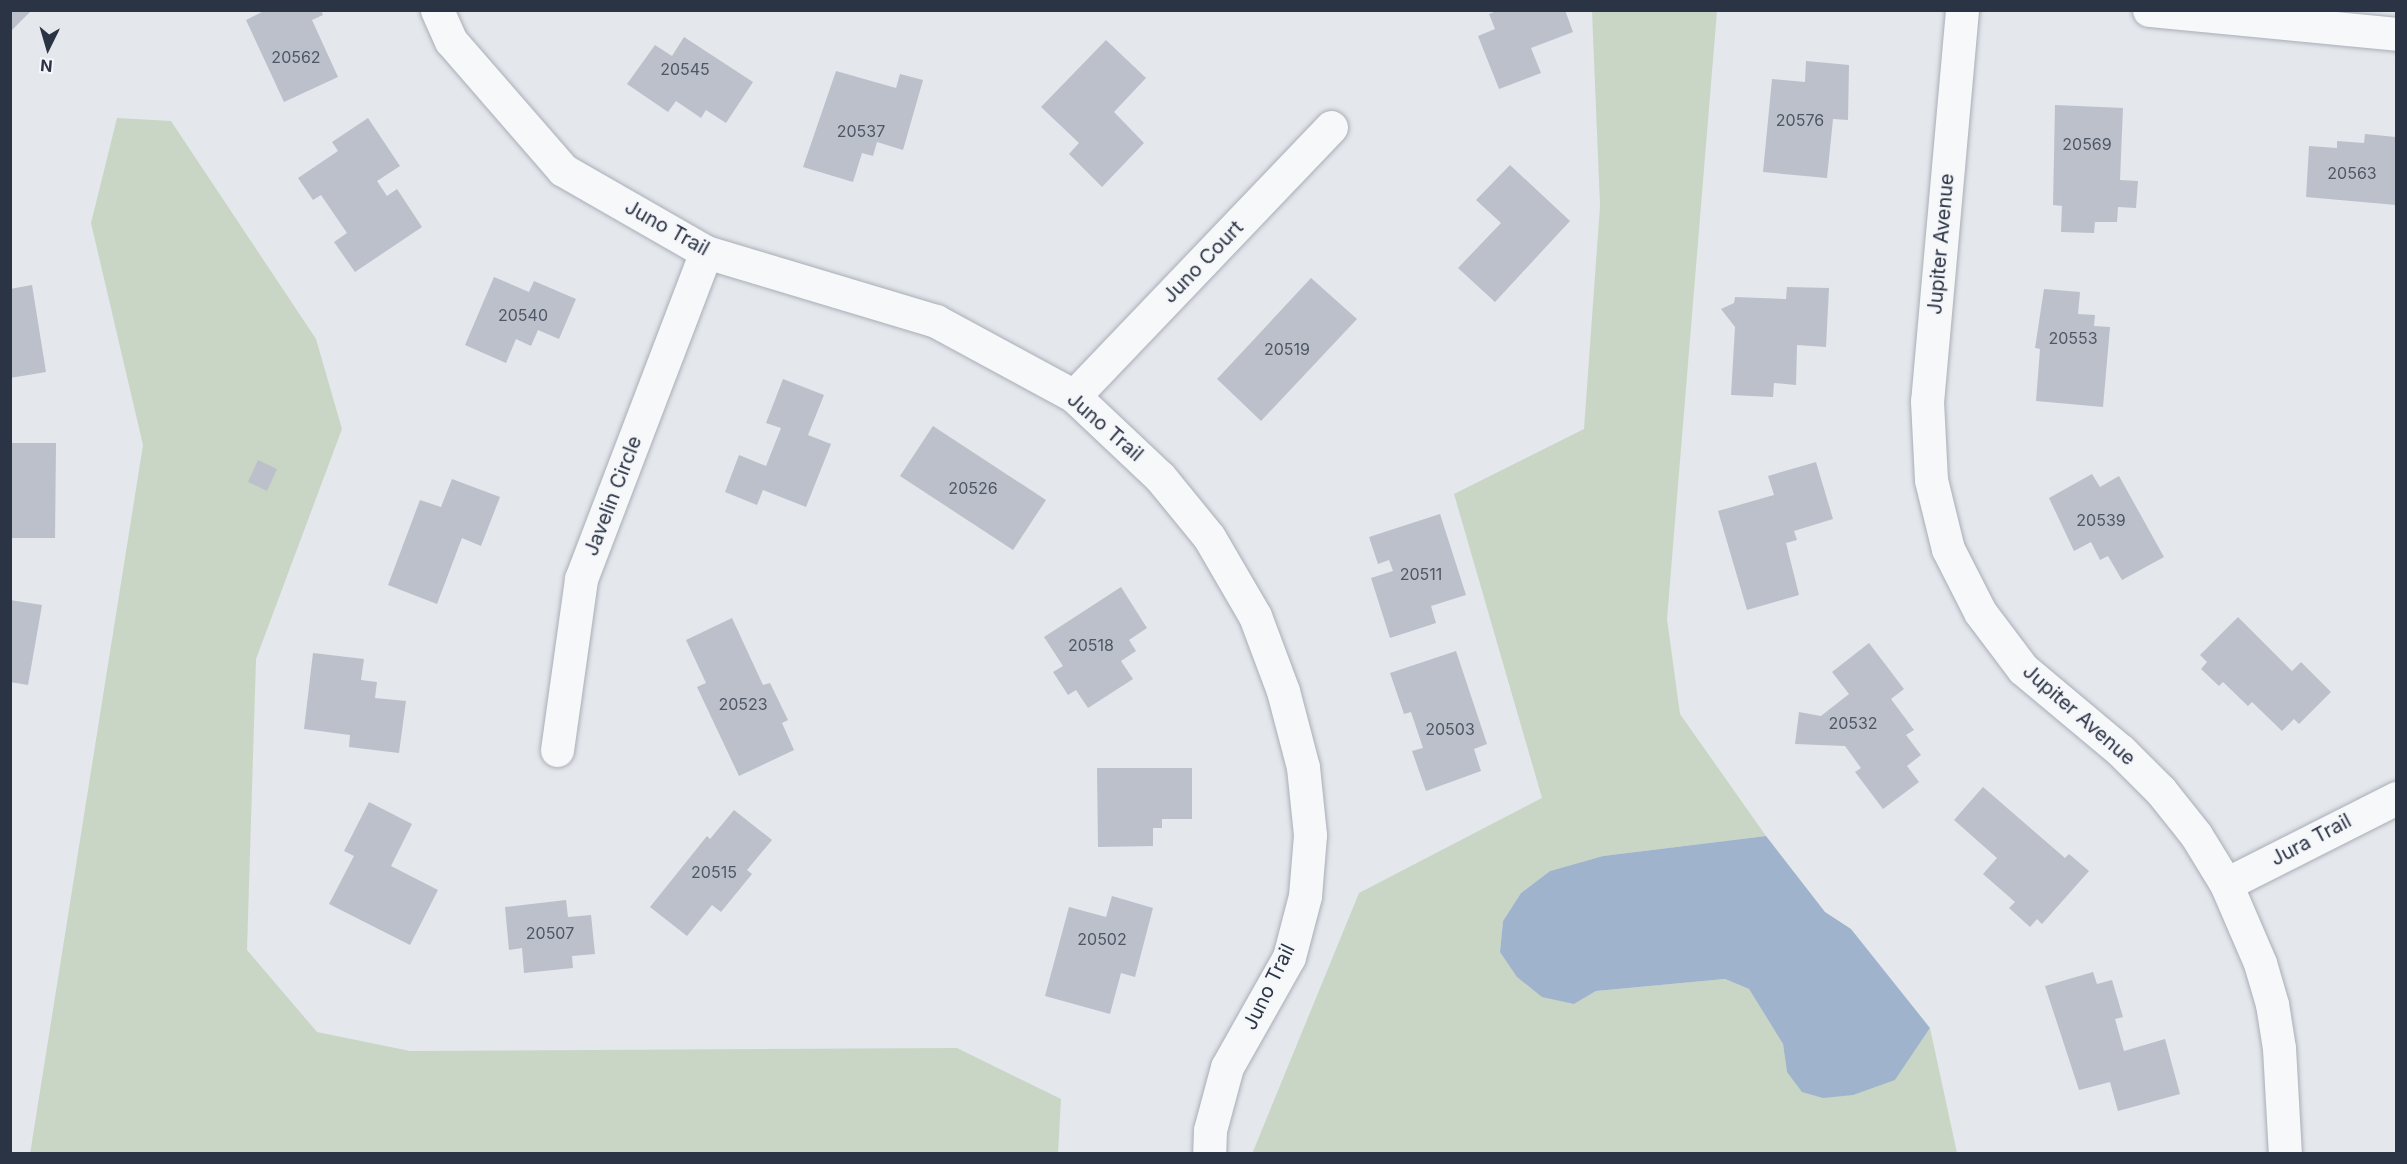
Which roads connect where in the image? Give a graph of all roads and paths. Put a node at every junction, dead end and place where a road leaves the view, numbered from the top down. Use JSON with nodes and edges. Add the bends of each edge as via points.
{"nodes":[{"id":1,"x":437,"y":10,"type":"edge"},
{"id":2,"x":1962,"y":10,"type":"edge"},
{"id":3,"x":2149,"y":10,"type":"edge"},
{"id":4,"x":2397,"y":34,"type":"edge"},
{"id":5,"x":1331,"y":127,"type":"dead end"},
{"id":6,"x":706,"y":252,"type":"junction"},
{"id":7,"x":1074,"y":396,"type":"junction"},
{"id":8,"x":557,"y":750,"type":"dead end"},
{"id":9,"x":2397,"y":798,"type":"edge"},
{"id":10,"x":2226,"y":884,"type":"junction"},
{"id":11,"x":1209,"y":1154,"type":"edge"},
{"id":12,"x":2285,"y":1154,"type":"edge"}],
"edges":[{"from":1,"to":6,"type":"street","name":"Juno Trail","via":[[451,41],[563,170]]},
{"from":2,"to":10,"type":"street","name":"Jupiter Avenue","via":[[1927,401],[1931,480],[1948,549],[1980,612],[2023,669],[2120,750],[2161,791],[2196,835]]},
{"from":3,"to":4,"type":"street"},
{"from":5,"to":7,"type":"street","name":"Juno Court"},
{"from":6,"to":7,"type":"street","name":"Juno Trail","via":[[936,321]]},
{"from":6,"to":8,"type":"street","name":"Javelin Circle","via":[[581,579]]},
{"from":7,"to":11,"type":"street","name":"Juno Trail","via":[[1160,477],[1209,537],[1255,616],[1283,691],[1303,767],[1310,835],[1305,896],[1288,957],[1227,1067],[1210,1130]]},
{"from":9,"to":10,"type":"street","name":"Jura Trail"},
{"from":10,"to":12,"type":"street","name":"Jupiter Avenue","via":[[2260,963],[2272,1004],[2279,1048]]}]}
